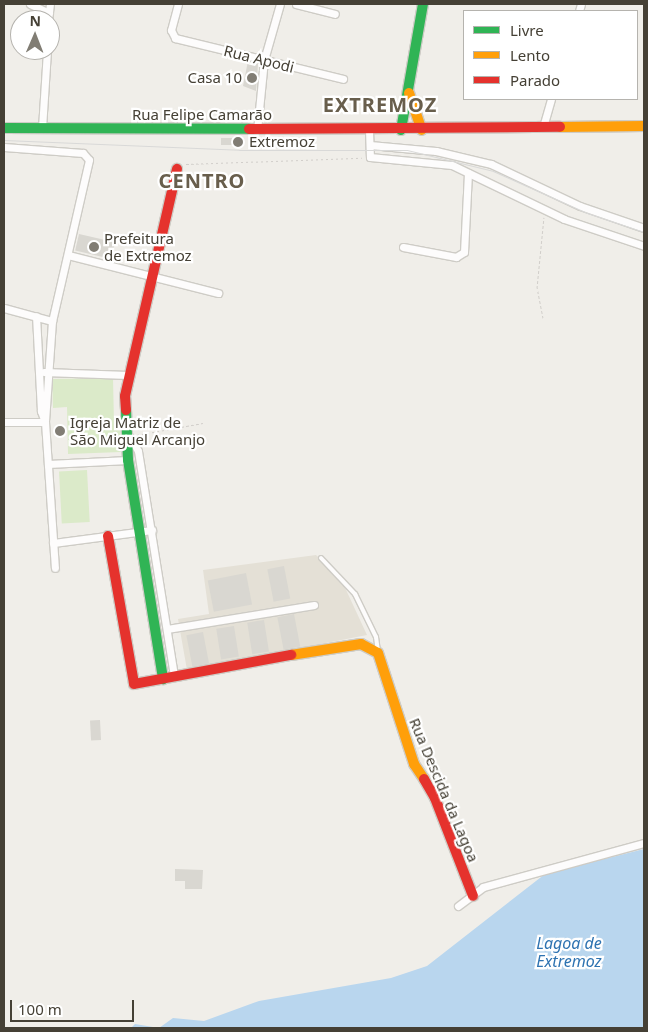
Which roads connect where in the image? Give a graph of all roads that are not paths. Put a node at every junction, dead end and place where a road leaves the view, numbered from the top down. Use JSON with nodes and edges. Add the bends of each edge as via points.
{"nodes":[{"id":1,"x":178,"y":4,"type":"edge"},
{"id":2,"x":280,"y":4,"type":"edge"},
{"id":3,"x":296,"y":4,"type":"edge"},
{"id":4,"x":423,"y":4,"type":"edge"},
{"id":5,"x":335,"y":14,"type":"dead end"},
{"id":6,"x":46,"y":60,"type":"edge"},
{"id":7,"x":264,"y":60,"type":"junction"},
{"id":8,"x":343,"y":79,"type":"dead end"},
{"id":9,"x":409,"y":93,"type":"junction"},
{"id":10,"x":552,"y":100,"type":"edge"},
{"id":11,"x":543,"y":126,"type":"junction"},
{"id":12,"x":644,"y":126,"type":"edge"},
{"id":13,"x":4,"y":128,"type":"edge"},
{"id":14,"x":42,"y":128,"type":"junction"},
{"id":15,"x":257,"y":130,"type":"junction"},
{"id":16,"x":369,"y":130,"type":"junction"},
{"id":17,"x":401,"y":130,"type":"junction"},
{"id":18,"x":422,"y":130,"type":"junction"},
{"id":19,"x":370,"y":145,"type":"junction"},
{"id":20,"x":4,"y":147,"type":"edge"},
{"id":21,"x":177,"y":169,"type":"road end"},
{"id":22,"x":468,"y":173,"type":"junction"},
{"id":23,"x":644,"y":228,"type":"edge"},
{"id":24,"x":644,"y":246,"type":"edge"},
{"id":25,"x":403,"y":247,"type":"dead end"},
{"id":26,"x":68,"y":255,"type":"junction"},
{"id":27,"x":152,"y":277,"type":"junction"},
{"id":28,"x":218,"y":292,"type":"dead end"},
{"id":29,"x":4,"y":308,"type":"edge"},
{"id":30,"x":36,"y":316,"type":"junction"},
{"id":31,"x":52,"y":321,"type":"junction"},
{"id":32,"x":39,"y":372,"type":"junction"},
{"id":33,"x":48,"y":373,"type":"junction"},
{"id":34,"x":128,"y":375,"type":"junction"},
{"id":35,"x":4,"y":422,"type":"edge"},
{"id":36,"x":45,"y":422,"type":"junction"},
{"id":37,"x":129,"y":436,"type":"junction"},
{"id":38,"x":128,"y":460,"type":"junction"},
{"id":39,"x":48,"y":464,"type":"junction"},
{"id":40,"x":152,"y":530,"type":"junction"},
{"id":41,"x":139,"y":532,"type":"junction"},
{"id":42,"x":108,"y":536,"type":"junction"},
{"id":43,"x":53,"y":543,"type":"junction"},
{"id":44,"x":321,"y":558,"type":"dead end"},
{"id":45,"x":55,"y":568,"type":"dead end"},
{"id":46,"x":314,"y":605,"type":"dead end"},
{"id":47,"x":167,"y":629,"type":"junction"},
{"id":48,"x":378,"y":653,"type":"junction"},
{"id":49,"x":174,"y":677,"type":"junction"},
{"id":50,"x":163,"y":679,"type":"junction"},
{"id":51,"x":644,"y":843,"type":"edge"},
{"id":52,"x":473,"y":896,"type":"junction"},
{"id":53,"x":458,"y":906,"type":"dead end"}],
"edges":[{"from":1,"to":7,"type":"street","name":"Rua Apodi","via":[[171,30],[175,38]]},
{"from":2,"to":7,"type":"street"},
{"from":3,"to":5,"type":"street"},
{"from":4,"to":9,"type":"street"},
{"from":6,"to":14,"type":"street"},
{"from":7,"to":8,"type":"street","name":"Rua Apodi"},
{"from":7,"to":15,"type":"street"},
{"from":9,"to":17,"type":"street"},
{"from":9,"to":18,"type":"street"},
{"from":10,"to":11,"type":"street"},
{"from":11,"to":12,"type":"street","name":"Rua Felipe Camarão"},
{"from":11,"to":18,"type":"street","name":"Rua Felipe Camarão"},
{"from":13,"to":14,"type":"street","name":"Rua Felipe Camarão"},
{"from":14,"to":15,"type":"street","name":"Rua Felipe Camarão"},
{"from":15,"to":16,"type":"street","name":"Rua Felipe Camarão"},
{"from":16,"to":17,"type":"street","name":"Rua Felipe Camarão"},
{"from":16,"to":19,"type":"street"},
{"from":17,"to":18,"type":"street","name":"Rua Felipe Camarão"},
{"from":19,"to":22,"type":"street","via":[[370,157],[437,161]]},
{"from":19,"to":23,"type":"street","via":[[436,151],[491,164],[580,206]]},
{"from":20,"to":26,"type":"street","via":[[83,154],[89,160]]},
{"from":21,"to":27,"type":"street"},
{"from":22,"to":24,"type":"street","via":[[584,227]]},
{"from":22,"to":25,"type":"street","via":[[464,252],[456,256]]},
{"from":26,"to":27,"type":"street"},
{"from":26,"to":31,"type":"street"},
{"from":27,"to":28,"type":"street"},
{"from":27,"to":34,"type":"street"},
{"from":29,"to":30,"type":"street"},
{"from":30,"to":31,"type":"street"},
{"from":30,"to":32,"type":"street"},
{"from":31,"to":33,"type":"street"},
{"from":32,"to":33,"type":"street"},
{"from":32,"to":36,"type":"street","via":[[40,411]]},
{"from":33,"to":34,"type":"street"},
{"from":33,"to":36,"type":"street"},
{"from":34,"to":37,"type":"street","via":[[125,409]]},
{"from":35,"to":36,"type":"street"},
{"from":36,"to":39,"type":"street"},
{"from":37,"to":38,"type":"street"},
{"from":37,"to":40,"type":"street","via":[[138,451]]},
{"from":38,"to":39,"type":"street"},
{"from":38,"to":41,"type":"street"},
{"from":39,"to":43,"type":"street"},
{"from":40,"to":41,"type":"street"},
{"from":40,"to":47,"type":"street"},
{"from":41,"to":42,"type":"street"},
{"from":41,"to":50,"type":"street"},
{"from":42,"to":43,"type":"street"},
{"from":42,"to":50,"type":"street","via":[[130,679],[136,685]]},
{"from":43,"to":45,"type":"street"},
{"from":44,"to":48,"type":"lane","via":[[355,594],[376,637]]},
{"from":46,"to":47,"type":"street"},
{"from":47,"to":49,"type":"street"},
{"from":48,"to":49,"type":"street","via":[[361,644],[347,645]]},
{"from":48,"to":52,"type":"street","name":"Rua Descida da Lagoa","via":[[414,764],[435,798]]},
{"from":49,"to":50,"type":"street"},
{"from":51,"to":52,"type":"street","via":[[483,887]]},
{"from":52,"to":53,"type":"street"}]}
